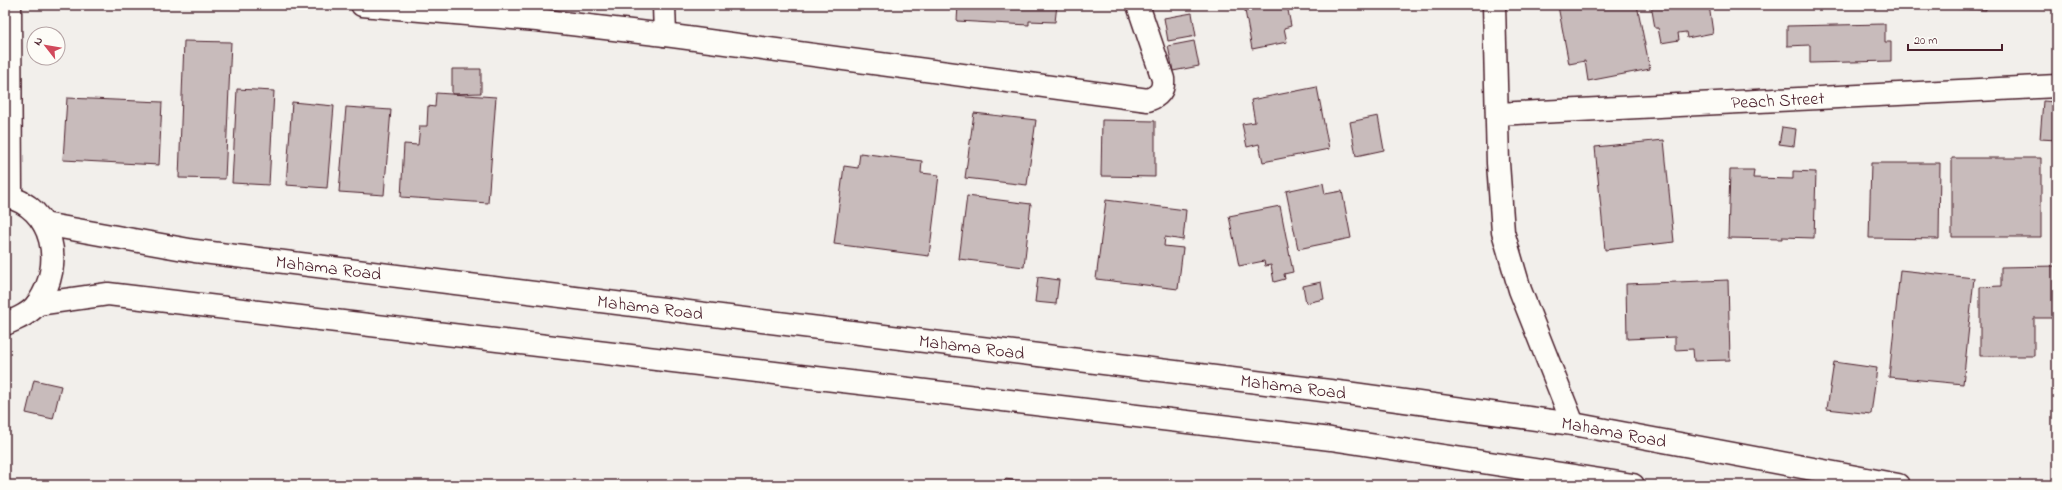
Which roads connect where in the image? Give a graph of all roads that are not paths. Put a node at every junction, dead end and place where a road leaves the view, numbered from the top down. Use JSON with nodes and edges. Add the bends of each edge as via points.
{"nodes":[{"id":1,"x":10,"y":5,"type":"edge"},
{"id":2,"x":362,"y":5,"type":"edge"},
{"id":3,"x":664,"y":5,"type":"edge"},
{"id":4,"x":1138,"y":5,"type":"edge"},
{"id":5,"x":1494,"y":5,"type":"edge"},
{"id":6,"x":665,"y":35,"type":"junction"},
{"id":7,"x":2057,"y":86,"type":"edge"},
{"id":8,"x":1498,"y":114,"type":"junction"},
{"id":9,"x":8,"y":196,"type":"edge"},
{"id":10,"x":44,"y":224,"type":"junction"},
{"id":11,"x":37,"y":304,"type":"junction"},
{"id":12,"x":5,"y":324,"type":"edge"},
{"id":13,"x":1573,"y":424,"type":"junction"},
{"id":14,"x":1633,"y":485,"type":"edge"},
{"id":15,"x":1898,"y":485,"type":"edge"}],
"edges":[{"from":1,"to":9,"type":"street"},
{"from":2,"to":6,"type":"street","via":[[537,20]]},
{"from":3,"to":6,"type":"street"},
{"from":4,"to":6,"type":"street","via":[[1164,85],[1156,97],[1148,100]]},
{"from":5,"to":8,"type":"street"},
{"from":7,"to":8,"type":"street","name":"Peach Street"},
{"from":8,"to":13,"type":"street","via":[[1498,164],[1503,232],[1520,290]]},
{"from":9,"to":10,"type":"street","via":[[30,208]]},
{"from":10,"to":11,"type":"street","via":[[52,244],[53,265],[48,286]]},
{"from":10,"to":13,"type":"street","name":"Mahama Road","via":[[195,252],[1338,392]]},
{"from":11,"to":12,"type":"street","via":[[21,318]]},
{"from":11,"to":14,"type":"street","via":[[108,294],[1331,439]]},
{"from":13,"to":15,"type":"street","name":"Mahama Road"}]}
